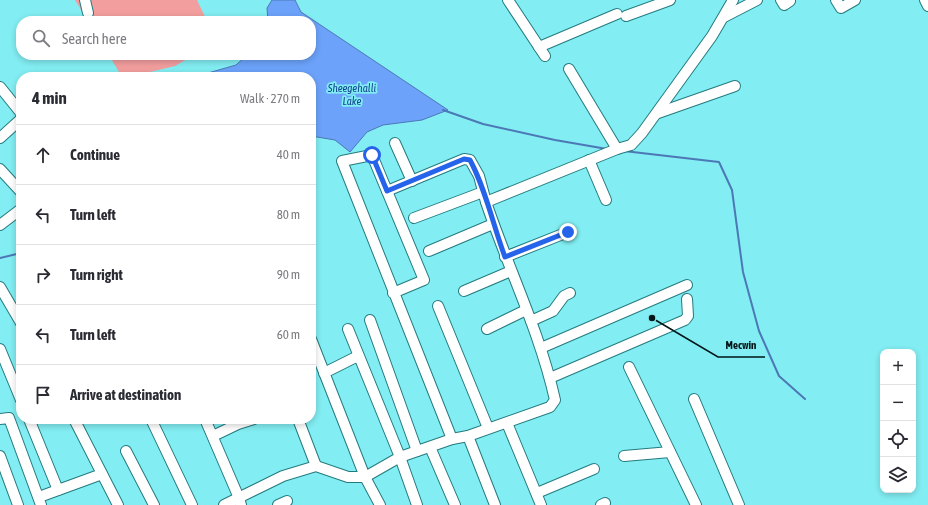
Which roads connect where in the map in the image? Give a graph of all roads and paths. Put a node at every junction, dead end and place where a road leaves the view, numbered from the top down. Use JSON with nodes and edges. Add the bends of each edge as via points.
{"nodes":[{"id":1,"x":85,"y":0,"type":"edge"},
{"id":2,"x":508,"y":0,"type":"edge"},
{"id":3,"x":670,"y":0,"type":"edge"},
{"id":4,"x":733,"y":0,"type":"edge"},
{"id":5,"x":757,"y":0,"type":"edge"},
{"id":6,"x":836,"y":0,"type":"edge"},
{"id":7,"x":855,"y":0,"type":"edge"},
{"id":8,"x":925,"y":0,"type":"edge"},
{"id":9,"x":928,"y":6,"type":"edge"},
{"id":10,"x":88,"y":13,"type":"dead end"},
{"id":11,"x":724,"y":17,"type":"junction"},
{"id":12,"x":539,"y":47,"type":"junction"},
{"id":13,"x":545,"y":56,"type":"dead end"},
{"id":14,"x":569,"y":69,"type":"dead end"},
{"id":15,"x":735,"y":86,"type":"dead end"},
{"id":16,"x":0,"y":87,"type":"edge"},
{"id":17,"x":16,"y":107,"type":"edge"},
{"id":18,"x":658,"y":113,"type":"junction"},
{"id":19,"x":16,"y":124,"type":"edge"},
{"id":20,"x":0,"y":138,"type":"edge"},
{"id":21,"x":395,"y":143,"type":"dead end"},
{"id":22,"x":617,"y":149,"type":"junction"},
{"id":23,"x":589,"y":160,"type":"junction"},
{"id":24,"x":0,"y":169,"type":"edge"},
{"id":25,"x":412,"y":181,"type":"junction"},
{"id":26,"x":16,"y":187,"type":"edge"},
{"id":27,"x":387,"y":191,"type":"junction"},
{"id":28,"x":484,"y":197,"type":"junction"},
{"id":29,"x":606,"y":200,"type":"dead end"},
{"id":30,"x":16,"y":213,"type":"edge"},
{"id":31,"x":414,"y":218,"type":"dead end"},
{"id":32,"x":493,"y":224,"type":"junction"},
{"id":33,"x":0,"y":225,"type":"edge"},
{"id":34,"x":568,"y":232,"type":"dead end"},
{"id":35,"x":429,"y":251,"type":"dead end"},
{"id":36,"x":505,"y":257,"type":"junction"},
{"id":37,"x":511,"y":272,"type":"junction"},
{"id":38,"x":687,"y":285,"type":"dead end"},
{"id":39,"x":0,"y":287,"type":"edge"},
{"id":40,"x":464,"y":291,"type":"dead end"},
{"id":41,"x":393,"y":293,"type":"junction"},
{"id":42,"x":570,"y":293,"type":"dead end"},
{"id":43,"x":687,"y":299,"type":"dead end"},
{"id":44,"x":438,"y":306,"type":"dead end"},
{"id":45,"x":526,"y":310,"type":"junction"},
{"id":46,"x":16,"y":314,"type":"edge"},
{"id":47,"x":370,"y":320,"type":"dead end"},
{"id":48,"x":530,"y":321,"type":"junction"},
{"id":49,"x":348,"y":329,"type":"dead end"},
{"id":50,"x":487,"y":329,"type":"dead end"},
{"id":51,"x":541,"y":348,"type":"junction"},
{"id":52,"x":0,"y":349,"type":"edge"},
{"id":53,"x":316,"y":352,"type":"edge"},
{"id":54,"x":358,"y":356,"type":"junction"},
{"id":55,"x":629,"y":367,"type":"dead end"},
{"id":56,"x":324,"y":373,"type":"junction"},
{"id":57,"x":550,"y":378,"type":"junction"},
{"id":58,"x":16,"y":388,"type":"edge"},
{"id":59,"x":694,"y":399,"type":"dead end"},
{"id":60,"x":0,"y":419,"type":"edge"},
{"id":61,"x":507,"y":422,"type":"junction"},
{"id":62,"x":31,"y":424,"type":"edge"},
{"id":63,"x":77,"y":424,"type":"edge"},
{"id":64,"x":153,"y":424,"type":"edge"},
{"id":65,"x":207,"y":424,"type":"edge"},
{"id":66,"x":233,"y":424,"type":"edge"},
{"id":67,"x":300,"y":424,"type":"edge"},
{"id":68,"x":488,"y":428,"type":"junction"},
{"id":69,"x":213,"y":436,"type":"junction"},
{"id":70,"x":468,"y":436,"type":"junction"},
{"id":71,"x":452,"y":439,"type":"junction"},
{"id":72,"x":430,"y":447,"type":"junction"},
{"id":73,"x":126,"y":451,"type":"dead end"},
{"id":74,"x":417,"y":451,"type":"junction"},
{"id":75,"x":670,"y":452,"type":"junction"},
{"id":76,"x":0,"y":456,"type":"edge"},
{"id":77,"x":624,"y":456,"type":"dead end"},
{"id":78,"x":400,"y":457,"type":"junction"},
{"id":79,"x":316,"y":466,"type":"junction"},
{"id":80,"x":594,"y":469,"type":"dead end"},
{"id":81,"x":102,"y":474,"type":"junction"},
{"id":82,"x":365,"y":477,"type":"junction"},
{"id":83,"x":58,"y":490,"type":"junction"},
{"id":84,"x":537,"y":493,"type":"junction"},
{"id":85,"x":240,"y":501,"type":"edge"},
{"id":86,"x":39,"y":502,"type":"edge"},
{"id":87,"x":18,"y":505,"type":"edge"},
{"id":88,"x":118,"y":505,"type":"edge"},
{"id":89,"x":154,"y":505,"type":"edge"},
{"id":90,"x":192,"y":505,"type":"edge"},
{"id":91,"x":224,"y":505,"type":"edge"},
{"id":92,"x":380,"y":505,"type":"edge"},
{"id":93,"x":417,"y":505,"type":"edge"},
{"id":94,"x":455,"y":505,"type":"edge"},
{"id":95,"x":495,"y":505,"type":"edge"},
{"id":96,"x":541,"y":505,"type":"edge"},
{"id":97,"x":696,"y":505,"type":"edge"},
{"id":98,"x":740,"y":505,"type":"edge"}],
"edges":[{"from":1,"to":10,"type":"street"},
{"from":2,"to":12,"type":"street"},
{"from":3,"to":12,"type":"street","via":[[621,15]]},
{"from":4,"to":11,"type":"street"},
{"from":5,"to":11,"type":"street"},
{"from":6,"to":7,"type":"street","via":[[841,8]]},
{"from":8,"to":9,"type":"street"},
{"from":11,"to":18,"type":"street"},
{"from":12,"to":13,"type":"street"},
{"from":14,"to":22,"type":"street"},
{"from":15,"to":18,"type":"street"},
{"from":16,"to":17,"type":"street"},
{"from":18,"to":22,"type":"street","via":[[631,145]]},
{"from":19,"to":20,"type":"street"},
{"from":21,"to":25,"type":"street"},
{"from":22,"to":23,"type":"street"},
{"from":23,"to":28,"type":"street"},
{"from":23,"to":29,"type":"street"},
{"from":24,"to":26,"type":"street"},
{"from":25,"to":27,"type":"street"},
{"from":25,"to":28,"type":"street","via":[[464,159],[470,160],[479,176]]},
{"from":27,"to":41,"type":"street","via":[[424,280]]},
{"from":27,"to":41,"type":"street","via":[[372,155],[342,161]]},
{"from":28,"to":31,"type":"street"},
{"from":28,"to":32,"type":"street"},
{"from":30,"to":33,"type":"street"},
{"from":32,"to":35,"type":"street"},
{"from":32,"to":36,"type":"street"},
{"from":34,"to":36,"type":"street"},
{"from":36,"to":37,"type":"street"},
{"from":37,"to":40,"type":"street"},
{"from":37,"to":45,"type":"street"},
{"from":38,"to":51,"type":"street"},
{"from":39,"to":46,"type":"street"},
{"from":41,"to":71,"type":"street"},
{"from":42,"to":48,"type":"street","via":[[564,296],[553,311]]},
{"from":43,"to":57,"type":"street","via":[[688,316],[685,320]]},
{"from":44,"to":68,"type":"street"},
{"from":45,"to":48,"type":"street"},
{"from":45,"to":50,"type":"street"},
{"from":47,"to":74,"type":"street"},
{"from":48,"to":51,"type":"street"},
{"from":49,"to":54,"type":"street"},
{"from":51,"to":57,"type":"street"},
{"from":52,"to":58,"type":"street"},
{"from":53,"to":56,"type":"street"},
{"from":54,"to":56,"type":"street"},
{"from":54,"to":78,"type":"street"},
{"from":55,"to":75,"type":"street"},
{"from":56,"to":82,"type":"street"},
{"from":57,"to":61,"type":"street","via":[[555,400],[550,407]]},
{"from":59,"to":98,"type":"street"},
{"from":60,"to":86,"type":"street","via":[[9,418]]},
{"from":61,"to":68,"type":"street"},
{"from":61,"to":84,"type":"street"},
{"from":62,"to":83,"type":"street"},
{"from":63,"to":81,"type":"street"},
{"from":64,"to":90,"type":"street"},
{"from":65,"to":69,"type":"street"},
{"from":66,"to":69,"type":"street"},
{"from":67,"to":79,"type":"street"},
{"from":68,"to":70,"type":"street"},
{"from":69,"to":85,"type":"street"},
{"from":70,"to":71,"type":"street"},
{"from":70,"to":95,"type":"street"},
{"from":71,"to":72,"type":"street"},
{"from":72,"to":74,"type":"street"},
{"from":72,"to":94,"type":"street"},
{"from":73,"to":89,"type":"street"},
{"from":74,"to":78,"type":"street"},
{"from":75,"to":77,"type":"street"},
{"from":75,"to":97,"type":"street"},
{"from":76,"to":87,"type":"street"},
{"from":78,"to":82,"type":"street"},
{"from":78,"to":93,"type":"street"},
{"from":79,"to":82,"type":"street","via":[[348,477]]},
{"from":79,"to":85,"type":"street","via":[[283,476]]},
{"from":80,"to":84,"type":"street"},
{"from":81,"to":83,"type":"street"},
{"from":81,"to":88,"type":"street"},
{"from":82,"to":92,"type":"street"},
{"from":83,"to":86,"type":"street"},
{"from":84,"to":96,"type":"street"},
{"from":85,"to":91,"type":"street"}]}
